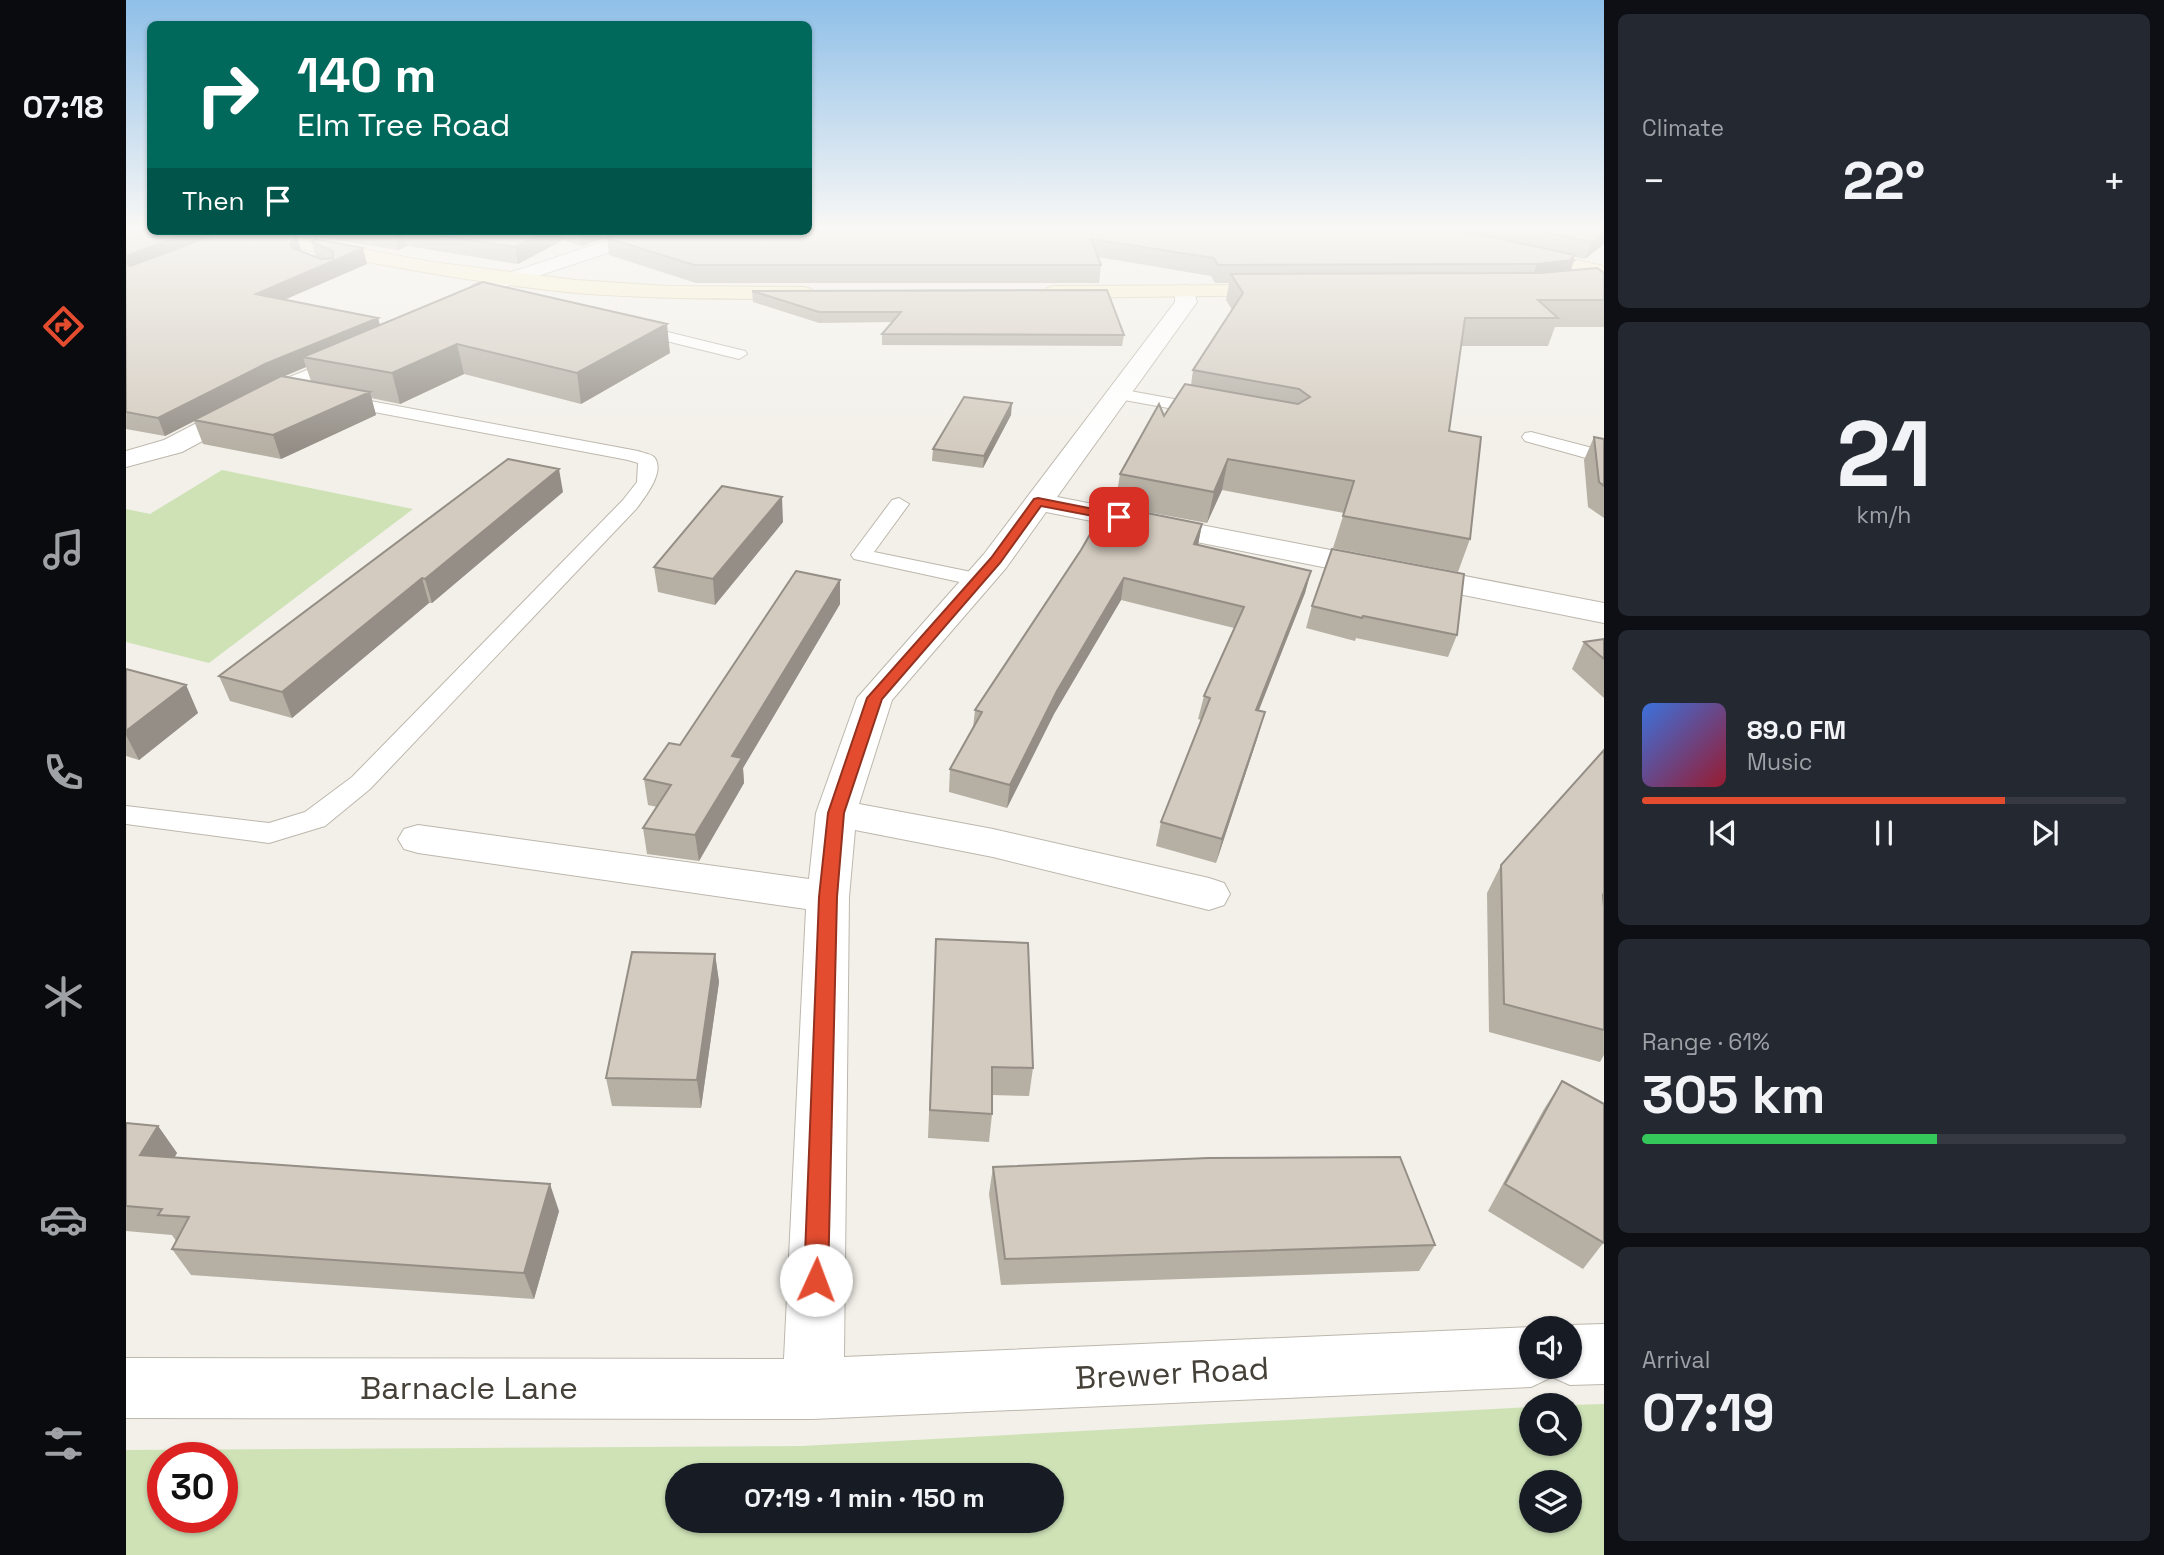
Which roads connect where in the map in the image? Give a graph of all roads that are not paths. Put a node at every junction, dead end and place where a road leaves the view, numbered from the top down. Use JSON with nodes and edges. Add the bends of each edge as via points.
{"nodes":[{"id":1,"x":1186,"y":303,"type":"edge"},
{"id":2,"x":614,"y":324,"type":"edge"},
{"id":3,"x":381,"y":347,"type":"edge"},
{"id":4,"x":739,"y":354,"type":"dead end"},
{"id":5,"x":281,"y":389,"type":"junction"},
{"id":6,"x":1119,"y":394,"type":"junction"},
{"id":7,"x":1225,"y":414,"type":"edge"},
{"id":8,"x":1531,"y":437,"type":"dead end"},
{"id":9,"x":1604,"y":457,"type":"edge"},
{"id":10,"x":126,"y":459,"type":"edge"},
{"id":11,"x":1038,"y":502,"type":"junction"},
{"id":12,"x":899,"y":503,"type":"dead end"},
{"id":13,"x":978,"y":580,"type":"junction"},
{"id":14,"x":1604,"y":614,"type":"edge"},
{"id":15,"x":836,"y":813,"type":"junction"},
{"id":16,"x":126,"y":815,"type":"edge"},
{"id":17,"x":418,"y":839,"type":"dead end"},
{"id":18,"x":1209,"y":894,"type":"dead end"},
{"id":19,"x":828,"y":897,"type":"junction"},
{"id":20,"x":1604,"y":1354,"type":"edge"},
{"id":21,"x":1582,"y":1355,"type":"edge"},
{"id":22,"x":1519,"y":1358,"type":"edge"},
{"id":23,"x":126,"y":1388,"type":"edge"},
{"id":24,"x":813,"y":1389,"type":"junction"}],
"edges":[{"from":1,"to":6,"type":"street"},
{"from":2,"to":4,"type":"lane"},
{"from":3,"to":5,"type":"street"},
{"from":5,"to":10,"type":"street","via":[[173,446]]},
{"from":5,"to":16,"type":"lane","via":[[632,455],[647,460],[646,482],[630,504],[361,783],[315,819],[269,832]]},
{"from":6,"to":7,"type":"lane"},
{"from":6,"to":11,"type":"street"},
{"from":8,"to":9,"type":"lane"},
{"from":11,"to":13,"type":"street"},
{"from":11,"to":14,"type":"street"},
{"from":12,"to":13,"type":"lane","via":[[861,555]]},
{"from":13,"to":15,"type":"street","via":[[875,698]]},
{"from":15,"to":18,"type":"street","via":[[993,843]]},
{"from":15,"to":19,"type":"street"},
{"from":17,"to":19,"type":"street"},
{"from":19,"to":24,"type":"street"},
{"from":20,"to":21,"type":"street"},
{"from":22,"to":24,"type":"street","name":"Brewer Road"},
{"from":23,"to":24,"type":"street","name":"Barnacle Lane"}]}
